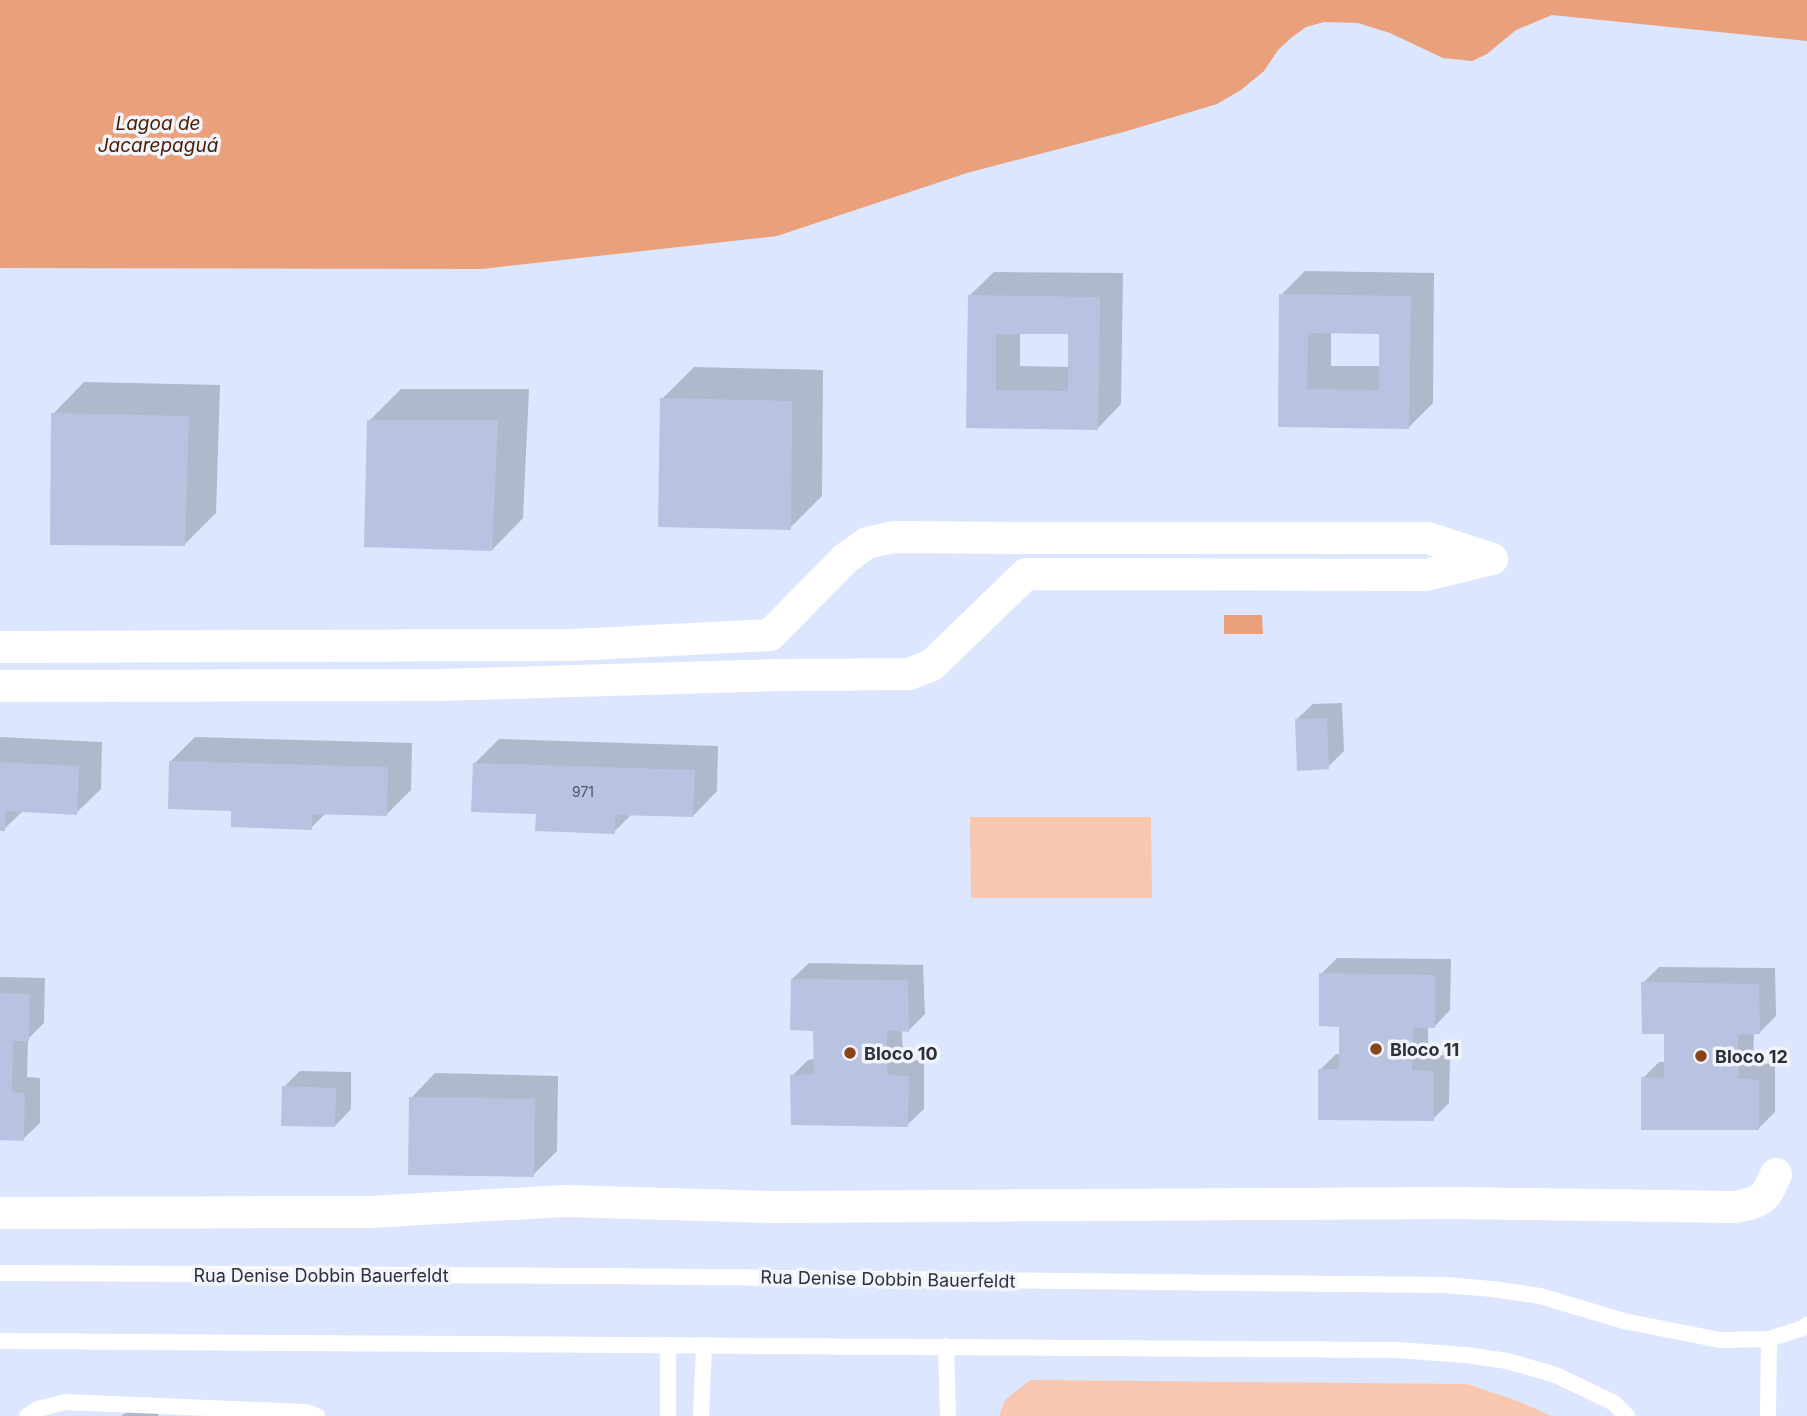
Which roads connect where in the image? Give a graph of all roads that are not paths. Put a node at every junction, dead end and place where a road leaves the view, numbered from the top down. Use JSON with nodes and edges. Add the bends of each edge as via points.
{"nodes":[{"id":1,"x":1022,"y":538,"type":"junction"},
{"id":2,"x":1026,"y":575,"type":"junction"},
{"id":3,"x":770,"y":635,"type":"junction"},
{"id":4,"x":261,"y":647,"type":"junction"},
{"id":5,"x":0,"y":648,"type":"edge"},
{"id":6,"x":780,"y":675,"type":"junction"},
{"id":7,"x":260,"y":685,"type":"junction"},
{"id":8,"x":0,"y":686,"type":"edge"},
{"id":9,"x":1776,"y":1174,"type":"dead end"},
{"id":10,"x":0,"y":1213,"type":"edge"},
{"id":11,"x":0,"y":1273,"type":"edge"},
{"id":12,"x":1807,"y":1325,"type":"edge"},
{"id":13,"x":1769,"y":1339,"type":"junction"},
{"id":14,"x":0,"y":1341,"type":"edge"},
{"id":15,"x":668,"y":1345,"type":"junction"},
{"id":16,"x":704,"y":1345,"type":"junction"},
{"id":17,"x":946,"y":1346,"type":"junction"},
{"id":18,"x":27,"y":1416,"type":"edge"},
{"id":19,"x":317,"y":1416,"type":"edge"},
{"id":20,"x":668,"y":1416,"type":"edge"},
{"id":21,"x":701,"y":1416,"type":"edge"},
{"id":22,"x":948,"y":1416,"type":"edge"},
{"id":23,"x":1627,"y":1416,"type":"edge"},
{"id":24,"x":1768,"y":1416,"type":"edge"}],
"edges":[{"from":1,"to":2,"type":"street"},
{"from":1,"to":2,"type":"street","via":[[1428,538],[1492,559],[1426,575]]},
{"from":1,"to":3,"type":"street","via":[[893,537],[867,543],[846,558]]},
{"from":2,"to":6,"type":"street","via":[[932,665],[909,674]]},
{"from":3,"to":4,"type":"street","via":[[572,645]]},
{"from":3,"to":6,"type":"street","via":[[787,642],[795,655]]},
{"from":4,"to":5,"type":"street"},
{"from":4,"to":7,"type":"street"},
{"from":6,"to":7,"type":"street"},
{"from":7,"to":8,"type":"street"},
{"from":9,"to":10,"type":"street","via":[[1758,1202],[1736,1207],[1440,1203],[773,1207],[564,1201],[369,1212]]},
{"from":11,"to":13,"type":"lane","name":"Rua Denise Dobbin Bauerfeldt","via":[[1445,1285],[1541,1296],[1624,1321],[1720,1340]]},
{"from":12,"to":13,"type":"lane","name":"Rua Denise Dobbin Bauerfeldt"},
{"from":13,"to":24,"type":"lane"},
{"from":14,"to":15,"type":"lane"},
{"from":15,"to":16,"type":"lane"},
{"from":15,"to":20,"type":"lane"},
{"from":16,"to":17,"type":"lane"},
{"from":16,"to":21,"type":"lane"},
{"from":17,"to":22,"type":"lane"},
{"from":17,"to":23,"type":"lane","via":[[1397,1350],[1466,1355],[1507,1360],[1556,1375],[1614,1403]]},
{"from":18,"to":19,"type":"lane","via":[[65,1402]]}]}
